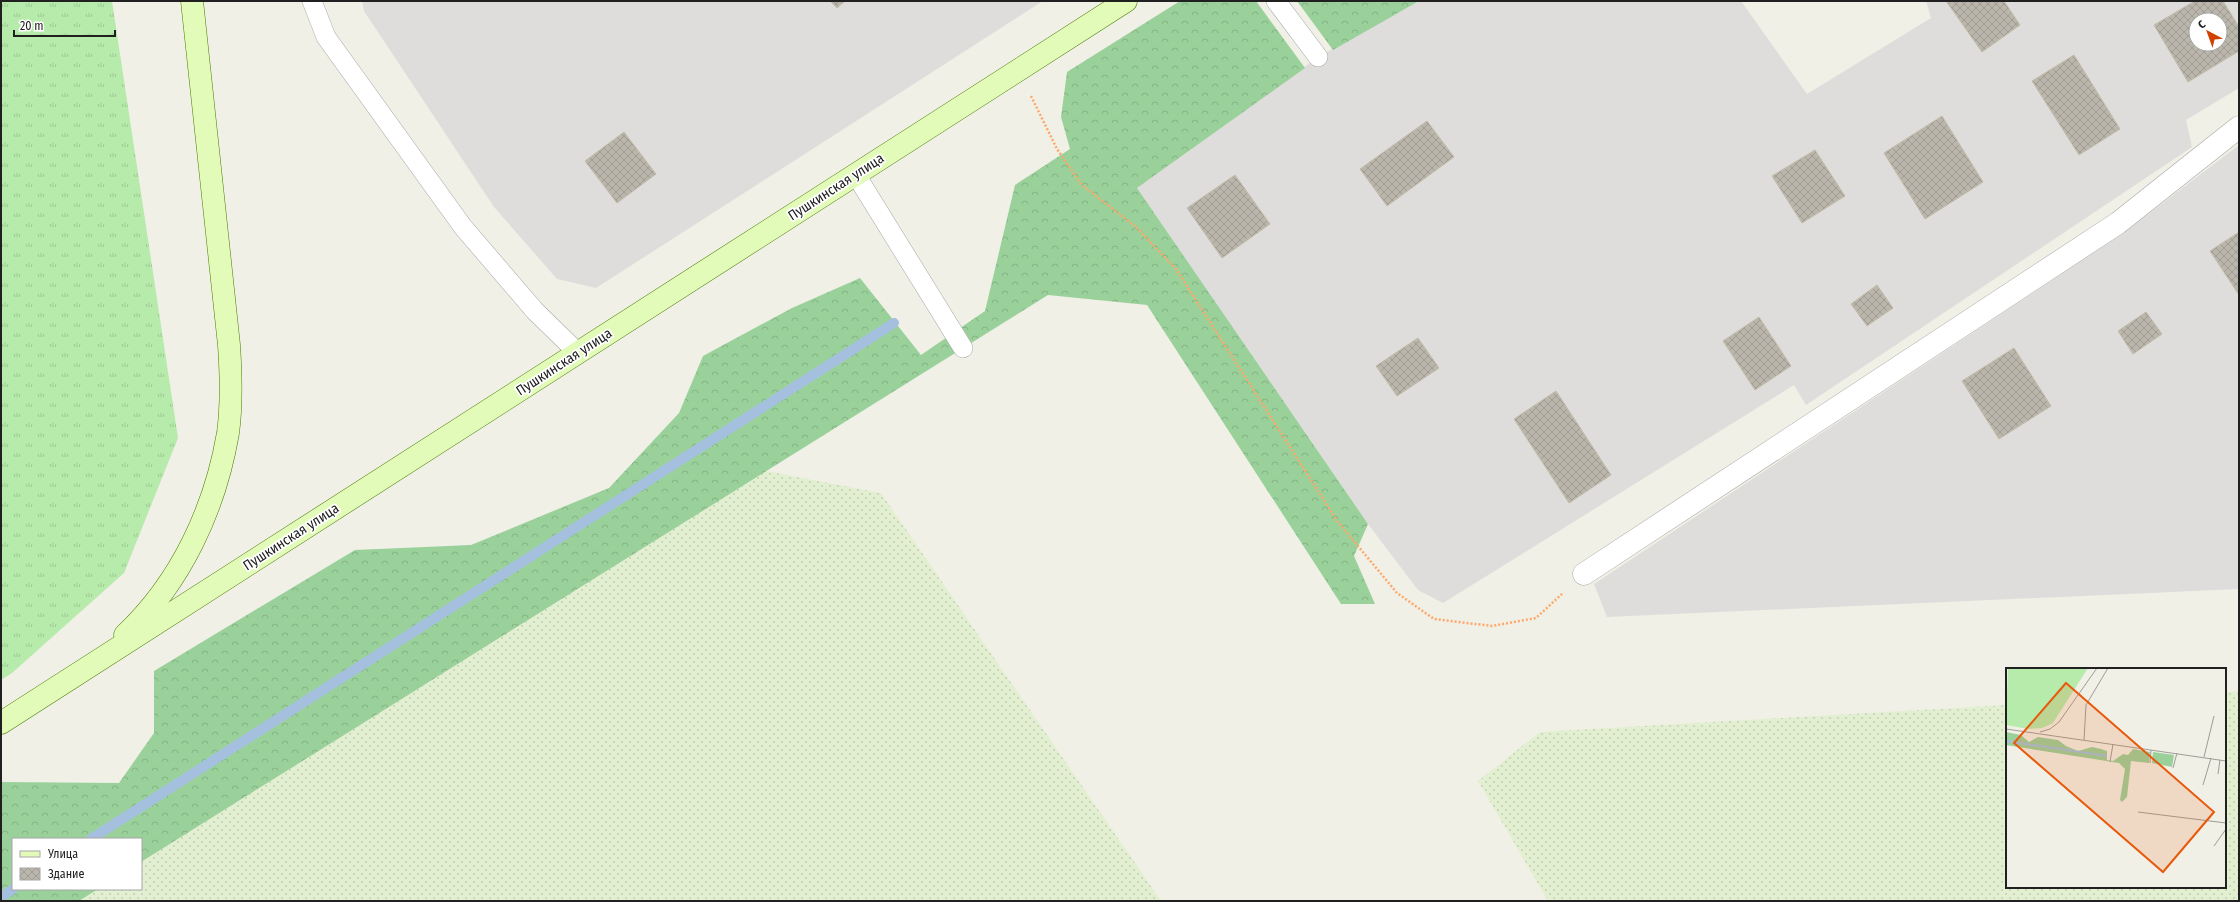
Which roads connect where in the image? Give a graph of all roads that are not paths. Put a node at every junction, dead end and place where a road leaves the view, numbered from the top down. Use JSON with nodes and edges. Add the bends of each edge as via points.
{"nodes":[{"id":1,"x":192,"y":1,"type":"edge"},
{"id":2,"x":312,"y":1,"type":"edge"},
{"id":3,"x":1126,"y":1,"type":"edge"},
{"id":4,"x":1276,"y":1,"type":"edge"},
{"id":5,"x":1318,"y":58,"type":"dead end"},
{"id":6,"x":2239,"y":127,"type":"edge"},
{"id":7,"x":856,"y":175,"type":"junction"},
{"id":8,"x":963,"y":348,"type":"dead end"},
{"id":9,"x":578,"y":353,"type":"junction"},
{"id":10,"x":1584,"y":574,"type":"road end"},
{"id":11,"x":69,"y":680,"type":"junction"},
{"id":12,"x":1,"y":724,"type":"edge"}],
"edges":[{"from":1,"to":11,"type":"main road","via":[[230,345],[228,432],[219,474],[205,515],[187,554],[164,591],[104,654]]},
{"from":2,"to":9,"type":"lane","via":[[326,37],[462,226],[535,311]]},
{"from":3,"to":7,"type":"main road","name":"Пушкинская улица"},
{"from":4,"to":5,"type":"lane"},
{"from":6,"to":10,"type":"street","via":[[2118,223]]},
{"from":7,"to":8,"type":"lane"},
{"from":7,"to":9,"type":"main road","name":"Пушкинская улица"},
{"from":9,"to":11,"type":"main road","name":"Пушкинская улица"},
{"from":11,"to":12,"type":"main road","name":"Пушкинская улица"}]}
